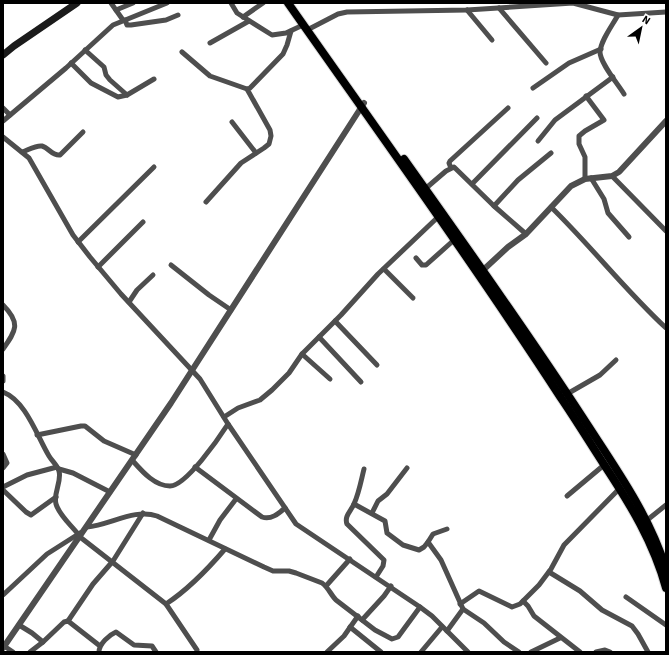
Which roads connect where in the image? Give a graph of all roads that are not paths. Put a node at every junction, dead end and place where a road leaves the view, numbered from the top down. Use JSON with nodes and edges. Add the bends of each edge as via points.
{"nodes":[{"id":1,"x":78,"y":3,"type":"edge"},
{"id":2,"x":111,"y":3,"type":"edge"},
{"id":3,"x":133,"y":3,"type":"edge"},
{"id":4,"x":167,"y":3,"type":"edge"},
{"id":5,"x":231,"y":3,"type":"edge"},
{"id":6,"x":263,"y":3,"type":"edge"},
{"id":7,"x":288,"y":3,"type":"edge"},
{"id":8,"x":294,"y":3,"type":"edge"},
{"id":9,"x":578,"y":4,"type":"edge"},
{"id":10,"x":499,"y":8,"type":"junction"},
{"id":11,"x":116,"y":10,"type":"junction"},
{"id":12,"x":467,"y":10,"type":"junction"},
{"id":13,"x":666,"y":12,"type":"edge"},
{"id":14,"x":618,"y":15,"type":"junction"},
{"id":15,"x":178,"y":16,"type":"dead end"},
{"id":16,"x":243,"y":17,"type":"junction"},
{"id":17,"x":124,"y":20,"type":"junction"},
{"id":18,"x":249,"y":21,"type":"junction"},
{"id":19,"x":303,"y":24,"type":"junction"},
{"id":20,"x":312,"y":28,"type":"junction"},
{"id":21,"x":290,"y":31,"type":"junction"},
{"id":22,"x":492,"y":40,"type":"dead end"},
{"id":23,"x":210,"y":43,"type":"dead end"},
{"id":24,"x":601,"y":49,"type":"junction"},
{"id":25,"x":86,"y":50,"type":"junction"},
{"id":26,"x":182,"y":52,"type":"dead end"},
{"id":27,"x":3,"y":55,"type":"edge"},
{"id":28,"x":71,"y":63,"type":"junction"},
{"id":29,"x":546,"y":63,"type":"dead end"},
{"id":30,"x":613,"y":77,"type":"junction"},
{"id":31,"x":154,"y":79,"type":"dead end"},
{"id":32,"x":533,"y":88,"type":"dead end"},
{"id":33,"x":247,"y":89,"type":"junction"},
{"id":34,"x":624,"y":94,"type":"dead end"},
{"id":35,"x":127,"y":95,"type":"junction"},
{"id":36,"x":586,"y":96,"type":"junction"},
{"id":37,"x":362,"y":105,"type":"junction"},
{"id":38,"x":3,"y":108,"type":"edge"},
{"id":39,"x":508,"y":108,"type":"dead end"},
{"id":40,"x":10,"y":115,"type":"junction"},
{"id":41,"x":537,"y":118,"type":"dead end"},
{"id":42,"x":3,"y":121,"type":"edge"},
{"id":43,"x":666,"y":121,"type":"edge"},
{"id":44,"x":232,"y":122,"type":"dead end"},
{"id":45,"x":83,"y":132,"type":"dead end"},
{"id":46,"x":3,"y":136,"type":"edge"},
{"id":47,"x":538,"y":141,"type":"dead end"},
{"id":48,"x":22,"y":152,"type":"junction"},
{"id":49,"x":256,"y":153,"type":"junction"},
{"id":50,"x":551,"y":153,"type":"dead end"},
{"id":51,"x":154,"y":166,"type":"dead end"},
{"id":52,"x":451,"y":168,"type":"junction"},
{"id":53,"x":612,"y":176,"type":"junction"},
{"id":54,"x":588,"y":178,"type":"junction"},
{"id":55,"x":472,"y":184,"type":"junction"},
{"id":56,"x":425,"y":189,"type":"junction"},
{"id":57,"x":206,"y":202,"type":"dead end"},
{"id":58,"x":494,"y":206,"type":"junction"},
{"id":59,"x":551,"y":207,"type":"junction"},
{"id":60,"x":438,"y":217,"type":"junction"},
{"id":61,"x":143,"y":222,"type":"dead end"},
{"id":62,"x":666,"y":231,"type":"edge"},
{"id":63,"x":526,"y":234,"type":"junction"},
{"id":64,"x":629,"y":237,"type":"dead end"},
{"id":65,"x":454,"y":240,"type":"junction"},
{"id":66,"x":78,"y":242,"type":"junction"},
{"id":67,"x":416,"y":258,"type":"dead end"},
{"id":68,"x":171,"y":264,"type":"dead end"},
{"id":69,"x":98,"y":267,"type":"junction"},
{"id":70,"x":384,"y":268,"type":"junction"},
{"id":71,"x":481,"y":272,"type":"junction"},
{"id":72,"x":153,"y":276,"type":"dead end"},
{"id":73,"x":413,"y":298,"type":"dead end"},
{"id":74,"x":129,"y":302,"type":"junction"},
{"id":75,"x":3,"y":305,"type":"edge"},
{"id":76,"x":231,"y":310,"type":"junction"},
{"id":77,"x":335,"y":321,"type":"junction"},
{"id":78,"x":666,"y":328,"type":"edge"},
{"id":79,"x":319,"y":337,"type":"junction"},
{"id":80,"x":3,"y":349,"type":"edge"},
{"id":81,"x":302,"y":354,"type":"junction"},
{"id":82,"x":616,"y":360,"type":"dead end"},
{"id":83,"x":377,"y":364,"type":"dead end"},
{"id":84,"x":192,"y":370,"type":"junction"},
{"id":85,"x":3,"y":376,"type":"edge"},
{"id":86,"x":330,"y":379,"type":"dead end"},
{"id":87,"x":3,"y":381,"type":"edge"},
{"id":88,"x":361,"y":382,"type":"dead end"},
{"id":89,"x":3,"y":392,"type":"edge"},
{"id":90,"x":567,"y":394,"type":"junction"},
{"id":91,"x":224,"y":417,"type":"junction"},
{"id":92,"x":228,"y":424,"type":"junction"},
{"id":93,"x":37,"y":434,"type":"junction"},
{"id":94,"x":3,"y":454,"type":"edge"},
{"id":95,"x":134,"y":458,"type":"junction"},
{"id":96,"x":604,"y":464,"type":"junction"},
{"id":97,"x":195,"y":467,"type":"junction"},
{"id":98,"x":3,"y":468,"type":"edge"},
{"id":99,"x":58,"y":468,"type":"junction"},
{"id":100,"x":407,"y":468,"type":"dead end"},
{"id":101,"x":364,"y":470,"type":"dead end"},
{"id":102,"x":620,"y":488,"type":"junction"},
{"id":103,"x":3,"y":489,"type":"edge"},
{"id":104,"x":110,"y":492,"type":"junction"},
{"id":105,"x":568,"y":496,"type":"dead end"},
{"id":106,"x":56,"y":497,"type":"junction"},
{"id":107,"x":236,"y":499,"type":"junction"},
{"id":108,"x":354,"y":504,"type":"junction"},
{"id":109,"x":666,"y":505,"type":"edge"},
{"id":110,"x":285,"y":508,"type":"junction"},
{"id":111,"x":143,"y":513,"type":"junction"},
{"id":112,"x":372,"y":513,"type":"junction"},
{"id":113,"x":646,"y":521,"type":"junction"},
{"id":114,"x":86,"y":529,"type":"junction"},
{"id":115,"x":447,"y":529,"type":"dead end"},
{"id":116,"x":79,"y":535,"type":"junction"},
{"id":117,"x":209,"y":540,"type":"junction"},
{"id":118,"x":428,"y":542,"type":"junction"},
{"id":119,"x":225,"y":549,"type":"junction"},
{"id":120,"x":350,"y":560,"type":"junction"},
{"id":121,"x":113,"y":561,"type":"junction"},
{"id":122,"x":666,"y":569,"type":"edge"},
{"id":123,"x":549,"y":572,"type":"junction"},
{"id":124,"x":376,"y":577,"type":"junction"},
{"id":125,"x":326,"y":586,"type":"junction"},
{"id":126,"x":391,"y":586,"type":"junction"},
{"id":127,"x":666,"y":588,"type":"edge"},
{"id":128,"x":3,"y":595,"type":"edge"},
{"id":129,"x":626,"y":597,"type":"dead end"},
{"id":130,"x":523,"y":601,"type":"junction"},
{"id":131,"x":166,"y":604,"type":"junction"},
{"id":132,"x":462,"y":606,"type":"junction"},
{"id":133,"x":420,"y":607,"type":"junction"},
{"id":134,"x":360,"y":618,"type":"junction"},
{"id":135,"x":68,"y":621,"type":"junction"},
{"id":136,"x":19,"y":625,"type":"junction"},
{"id":137,"x":666,"y":625,"type":"edge"},
{"id":138,"x":350,"y":627,"type":"junction"},
{"id":139,"x":444,"y":629,"type":"junction"},
{"id":140,"x":560,"y":638,"type":"junction"},
{"id":141,"x":43,"y":642,"type":"junction"},
{"id":142,"x":100,"y":646,"type":"junction"},
{"id":143,"x":4,"y":647,"type":"edge"},
{"id":144,"x":197,"y":650,"type":"dead end"},
{"id":145,"x":13,"y":652,"type":"edge"},
{"id":146,"x":30,"y":652,"type":"edge"},
{"id":147,"x":98,"y":652,"type":"edge"},
{"id":148,"x":156,"y":652,"type":"edge"},
{"id":149,"x":327,"y":652,"type":"edge"},
{"id":150,"x":381,"y":652,"type":"edge"},
{"id":151,"x":421,"y":652,"type":"edge"},
{"id":152,"x":468,"y":652,"type":"edge"},
{"id":153,"x":519,"y":652,"type":"edge"},
{"id":154,"x":531,"y":652,"type":"edge"},
{"id":155,"x":580,"y":652,"type":"edge"},
{"id":156,"x":596,"y":652,"type":"edge"},
{"id":157,"x":610,"y":652,"type":"edge"},
{"id":158,"x":648,"y":652,"type":"edge"}],
"edges":[{"from":1,"to":27,"type":"main road"},
{"from":2,"to":11,"type":"street"},
{"from":3,"to":11,"type":"street"},
{"from":4,"to":17,"type":"street"},
{"from":5,"to":16,"type":"street"},
{"from":6,"to":16,"type":"street"},
{"from":7,"to":19,"type":"main road"},
{"from":8,"to":20,"type":"main road"},
{"from":9,"to":10,"type":"street"},
{"from":9,"to":14,"type":"street"},
{"from":10,"to":12,"type":"street"},
{"from":10,"to":29,"type":"street"},
{"from":11,"to":17,"type":"street"},
{"from":12,"to":20,"type":"street","via":[[347,12]]},
{"from":12,"to":22,"type":"street"},
{"from":13,"to":14,"type":"street"},
{"from":14,"to":24,"type":"street"},
{"from":15,"to":17,"type":"street","via":[[131,25],[127,25]]},
{"from":16,"to":18,"type":"street"},
{"from":17,"to":25,"type":"street","via":[[113,25]]},
{"from":18,"to":21,"type":"street","via":[[272,36]]},
{"from":18,"to":23,"type":"street"},
{"from":19,"to":21,"type":"street"},
{"from":19,"to":37,"type":"main road"},
{"from":20,"to":37,"type":"main road"},
{"from":21,"to":33,"type":"street","via":[[282,54]]},
{"from":24,"to":30,"type":"street","via":[[602,60]]},
{"from":24,"to":32,"type":"street","via":[[569,63]]},
{"from":25,"to":28,"type":"street"},
{"from":25,"to":35,"type":"street","via":[[104,67],[110,80]]},
{"from":26,"to":33,"type":"street","via":[[210,76]]},
{"from":28,"to":35,"type":"street","via":[[96,86],[118,97]]},
{"from":28,"to":40,"type":"street"},
{"from":30,"to":34,"type":"street"},
{"from":30,"to":36,"type":"street"},
{"from":31,"to":35,"type":"street"},
{"from":33,"to":49,"type":"street","via":[[271,133],[270,142]]},
{"from":36,"to":47,"type":"street","via":[[555,120]]},
{"from":36,"to":54,"type":"street","via":[[604,120],[579,136]]},
{"from":37,"to":56,"type":"main road"},
{"from":37,"to":60,"type":"main road"},
{"from":37,"to":76,"type":"street"},
{"from":38,"to":40,"type":"street"},
{"from":39,"to":52,"type":"street","via":[[450,160]]},
{"from":40,"to":42,"type":"street"},
{"from":41,"to":55,"type":"street"},
{"from":43,"to":53,"type":"street","via":[[619,172]]},
{"from":44,"to":49,"type":"street"},
{"from":45,"to":48,"type":"street","via":[[60,155],[40,146]]},
{"from":46,"to":48,"type":"street"},
{"from":48,"to":66,"type":"street","via":[[33,164]]},
{"from":49,"to":57,"type":"street","via":[[241,163]]},
{"from":50,"to":58,"type":"street","via":[[518,180]]},
{"from":51,"to":66,"type":"street"},
{"from":52,"to":55,"type":"street","via":[[456,169]]},
{"from":52,"to":56,"type":"street"},
{"from":53,"to":54,"type":"street"},
{"from":53,"to":62,"type":"street"},
{"from":54,"to":59,"type":"street","via":[[571,186]]},
{"from":54,"to":64,"type":"street","via":[[604,199],[608,213]]},
{"from":55,"to":58,"type":"street"},
{"from":56,"to":71,"type":"main road"},
{"from":58,"to":63,"type":"street"},
{"from":59,"to":63,"type":"street"},
{"from":59,"to":78,"type":"street"},
{"from":60,"to":65,"type":"main road"},
{"from":60,"to":70,"type":"street"},
{"from":61,"to":69,"type":"street"},
{"from":63,"to":71,"type":"street"},
{"from":65,"to":67,"type":"street","via":[[426,265],[422,265]]},
{"from":65,"to":71,"type":"main road"},
{"from":66,"to":69,"type":"street"},
{"from":68,"to":76,"type":"street"},
{"from":69,"to":74,"type":"street"},
{"from":70,"to":73,"type":"street"},
{"from":70,"to":77,"type":"street"},
{"from":71,"to":90,"type":"main road"},
{"from":71,"to":96,"type":"main road"},
{"from":72,"to":74,"type":"street","via":[[137,290]]},
{"from":74,"to":84,"type":"street"},
{"from":75,"to":80,"type":"street","via":[[11,314],[15,327]]},
{"from":76,"to":84,"type":"street"},
{"from":77,"to":79,"type":"street"},
{"from":77,"to":83,"type":"street"},
{"from":79,"to":81,"type":"street"},
{"from":79,"to":88,"type":"street"},
{"from":81,"to":86,"type":"street"},
{"from":81,"to":91,"type":"street","via":[[285,378],[266,395]]},
{"from":82,"to":90,"type":"street","via":[[600,375]]},
{"from":84,"to":91,"type":"street"},
{"from":84,"to":95,"type":"street"},
{"from":85,"to":87,"type":"street"},
{"from":89,"to":93,"type":"street","via":[[28,415]]},
{"from":90,"to":113,"type":"main road"},
{"from":91,"to":92,"type":"street"},
{"from":92,"to":97,"type":"street"},
{"from":92,"to":110,"type":"street"},
{"from":93,"to":95,"type":"street","via":[[85,426],[104,441]]},
{"from":93,"to":99,"type":"street"},
{"from":94,"to":98,"type":"street","via":[[7,463]]},
{"from":95,"to":97,"type":"street","via":[[146,475],[158,483],[169,486],[176,485]]},
{"from":95,"to":104,"type":"street"},
{"from":96,"to":102,"type":"main road"},
{"from":96,"to":105,"type":"street"},
{"from":97,"to":107,"type":"street"},
{"from":99,"to":103,"type":"street","via":[[27,476]]},
{"from":99,"to":104,"type":"street"},
{"from":99,"to":106,"type":"street"},
{"from":100,"to":112,"type":"street","via":[[387,494],[378,501]]},
{"from":101,"to":108,"type":"street"},
{"from":102,"to":123,"type":"street","via":[[564,545]]},
{"from":102,"to":127,"type":"main road","via":[[649,540]]},
{"from":103,"to":106,"type":"street","via":[[31,514]]},
{"from":104,"to":114,"type":"street"},
{"from":106,"to":116,"type":"street","via":[[58,508]]},
{"from":107,"to":110,"type":"street","via":[[264,518],[275,516]]},
{"from":107,"to":117,"type":"street"},
{"from":108,"to":112,"type":"street"},
{"from":108,"to":124,"type":"street","via":[[346,522],[384,560]]},
{"from":109,"to":113,"type":"street"},
{"from":110,"to":120,"type":"street","via":[[300,527]]},
{"from":111,"to":114,"type":"street","via":[[132,514]]},
{"from":111,"to":117,"type":"street","via":[[157,516]]},
{"from":111,"to":121,"type":"street"},
{"from":112,"to":118,"type":"street","via":[[384,521],[387,533],[403,545],[419,550]]},
{"from":113,"to":122,"type":"main road","via":[[660,549]]},
{"from":114,"to":116,"type":"street"},
{"from":115,"to":118,"type":"street","via":[[433,534]]},
{"from":116,"to":121,"type":"street"},
{"from":116,"to":128,"type":"street","via":[[47,554]]},
{"from":116,"to":136,"type":"street"},
{"from":117,"to":119,"type":"street"},
{"from":118,"to":132,"type":"street","via":[[441,560]]},
{"from":119,"to":125,"type":"street","via":[[273,571],[289,571]]},
{"from":119,"to":131,"type":"street","via":[[189,587]]},
{"from":120,"to":124,"type":"street"},
{"from":120,"to":125,"type":"street"},
{"from":121,"to":131,"type":"street"},
{"from":121,"to":135,"type":"street","via":[[93,584]]},
{"from":123,"to":130,"type":"street"},
{"from":123,"to":158,"type":"street","via":[[580,591],[602,610],[632,626]]},
{"from":124,"to":126,"type":"street"},
{"from":125,"to":134,"type":"street","via":[[336,600]]},
{"from":126,"to":133,"type":"street"},
{"from":126,"to":134,"type":"street"},
{"from":129,"to":137,"type":"street"},
{"from":130,"to":132,"type":"street","via":[[512,607],[479,591]]},
{"from":130,"to":140,"type":"street","via":[[534,616]]},
{"from":131,"to":144,"type":"street"},
{"from":132,"to":139,"type":"street"},
{"from":132,"to":153,"type":"street"},
{"from":133,"to":134,"type":"street","via":[[402,632],[392,640]]},
{"from":133,"to":139,"type":"street"},
{"from":134,"to":138,"type":"street"},
{"from":135,"to":141,"type":"street"},
{"from":135,"to":142,"type":"street"},
{"from":136,"to":141,"type":"street"},
{"from":136,"to":143,"type":"street"},
{"from":138,"to":149,"type":"street"},
{"from":138,"to":150,"type":"street"},
{"from":139,"to":151,"type":"street"},
{"from":139,"to":152,"type":"street"},
{"from":140,"to":154,"type":"street"},
{"from":140,"to":155,"type":"street"},
{"from":141,"to":146,"type":"street"},
{"from":142,"to":147,"type":"street"},
{"from":142,"to":148,"type":"street","via":[[116,632],[131,644],[152,646]]},
{"from":143,"to":145,"type":"street"},
{"from":156,"to":157,"type":"street"}]}
